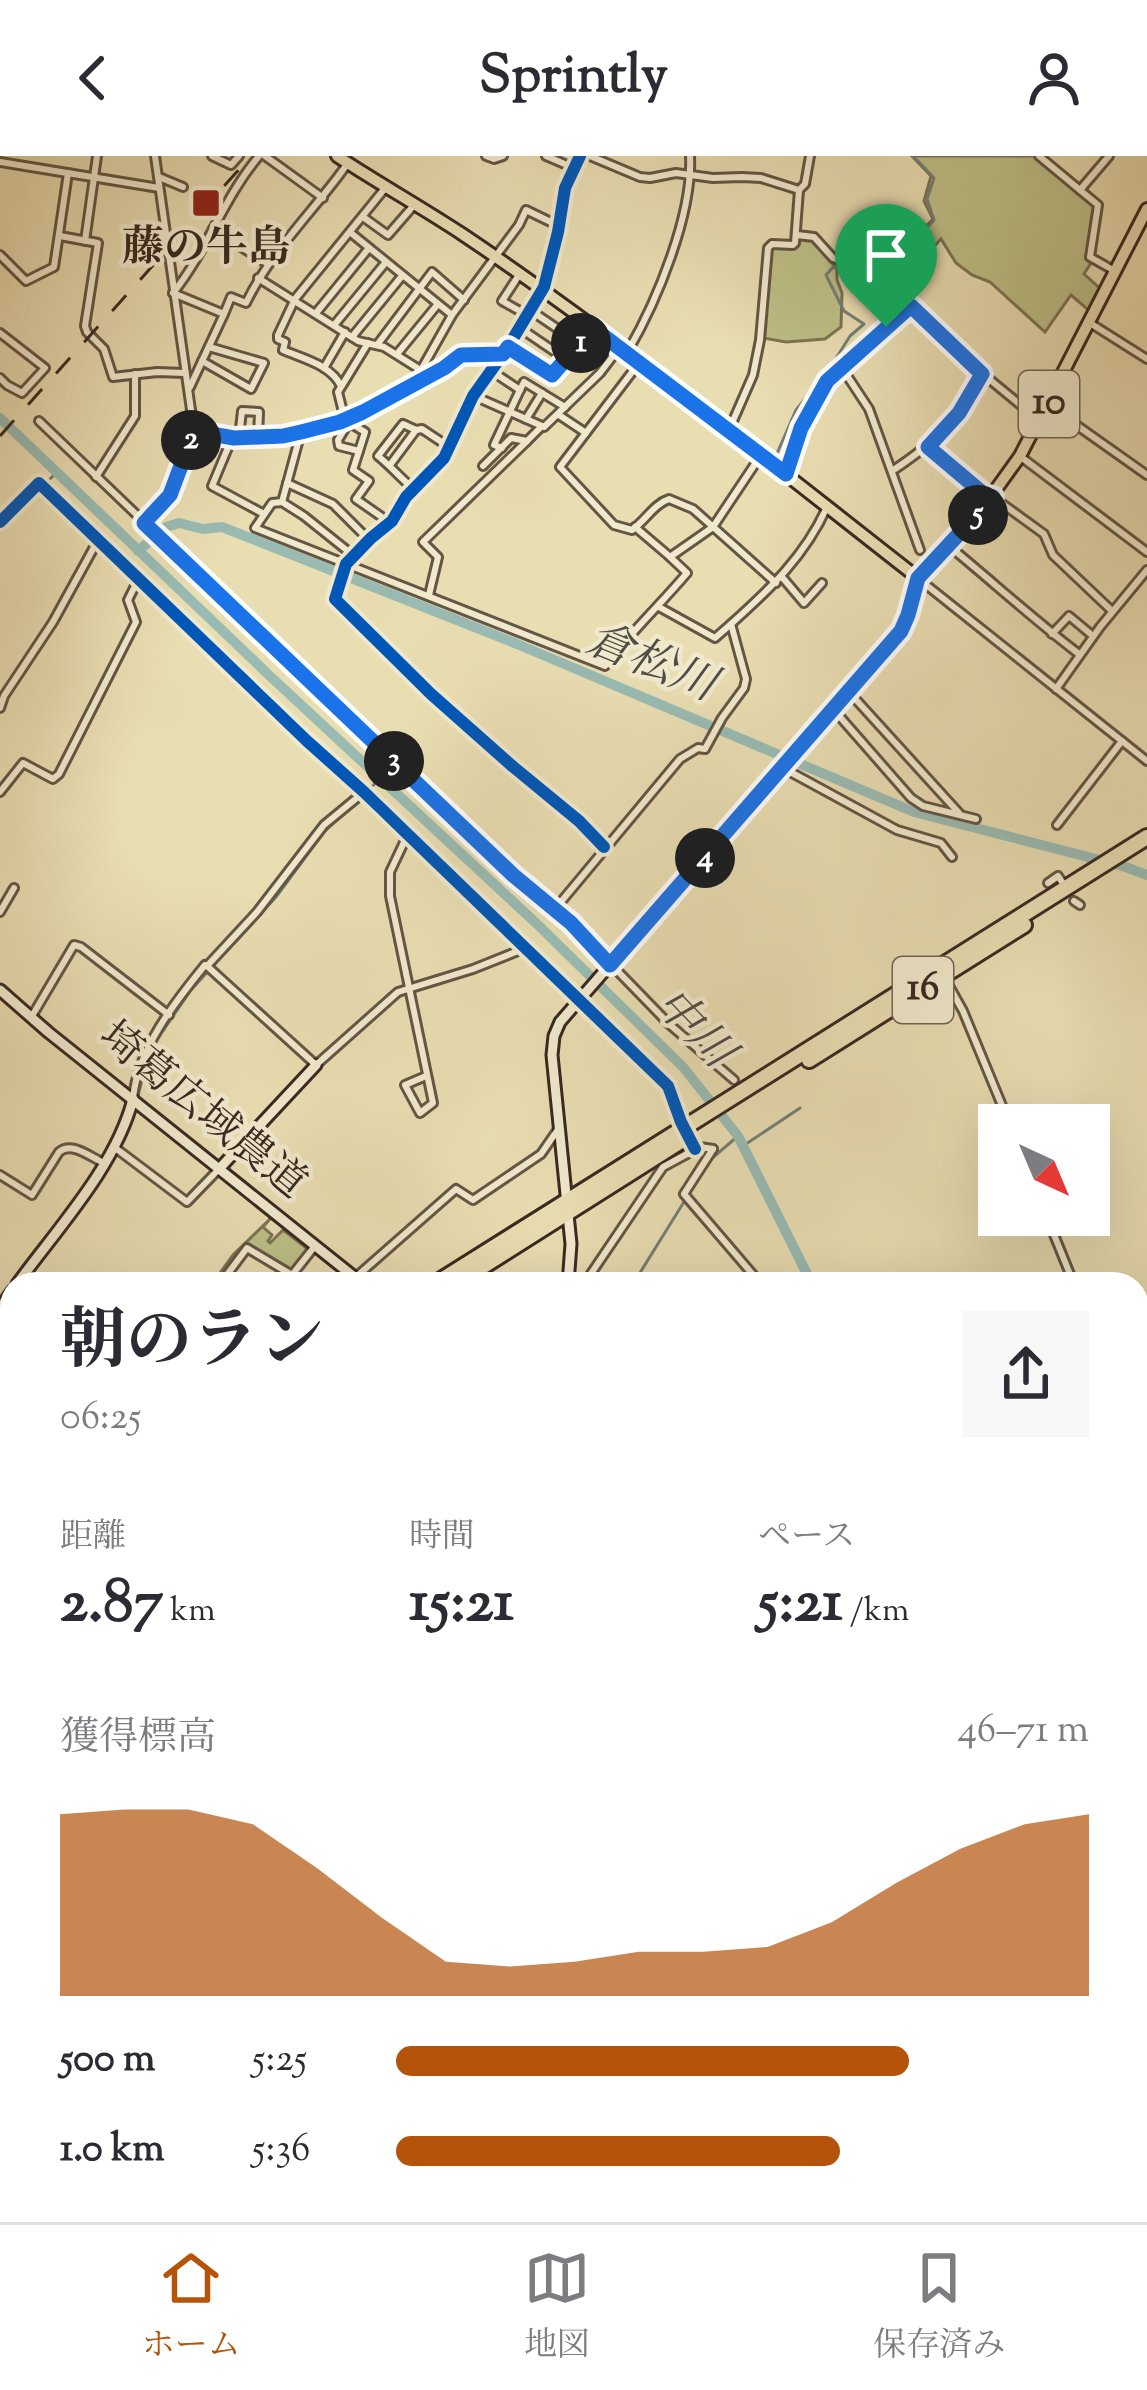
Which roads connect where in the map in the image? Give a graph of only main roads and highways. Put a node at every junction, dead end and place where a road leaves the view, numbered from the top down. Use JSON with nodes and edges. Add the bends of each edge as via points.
{"nodes":[{"id":1,"x":342,"y":160,"type":"edge"},
{"id":2,"x":1145,"y":218,"type":"edge"},
{"id":3,"x":1147,"y":837,"type":"edge"},
{"id":4,"x":1137,"y":850,"type":"edge"},
{"id":5,"x":1094,"y":875,"type":"junction"},
{"id":6,"x":741,"y":1090,"type":"junction"},
{"id":7,"x":568,"y":1207,"type":"junction"},
{"id":8,"x":456,"y":1272,"type":"edge"},
{"id":9,"x":473,"y":1272,"type":"edge"}],
"edges":[{"from":1,"to":2,"type":"main road","number":"10","via":[[519,274],[918,578],[1020,456]]},
{"from":3,"to":4,"type":"highway","number":"16"},
{"from":4,"to":5,"type":"highway","number":"16"},
{"from":5,"to":6,"type":"highway","number":"16"},
{"from":5,"to":6,"type":"highway","number":"16","via":[[944,977]]},
{"from":6,"to":7,"type":"highway","number":"16"},
{"from":7,"to":8,"type":"highway","number":"16"},
{"from":7,"to":9,"type":"highway","number":"16"}]}
